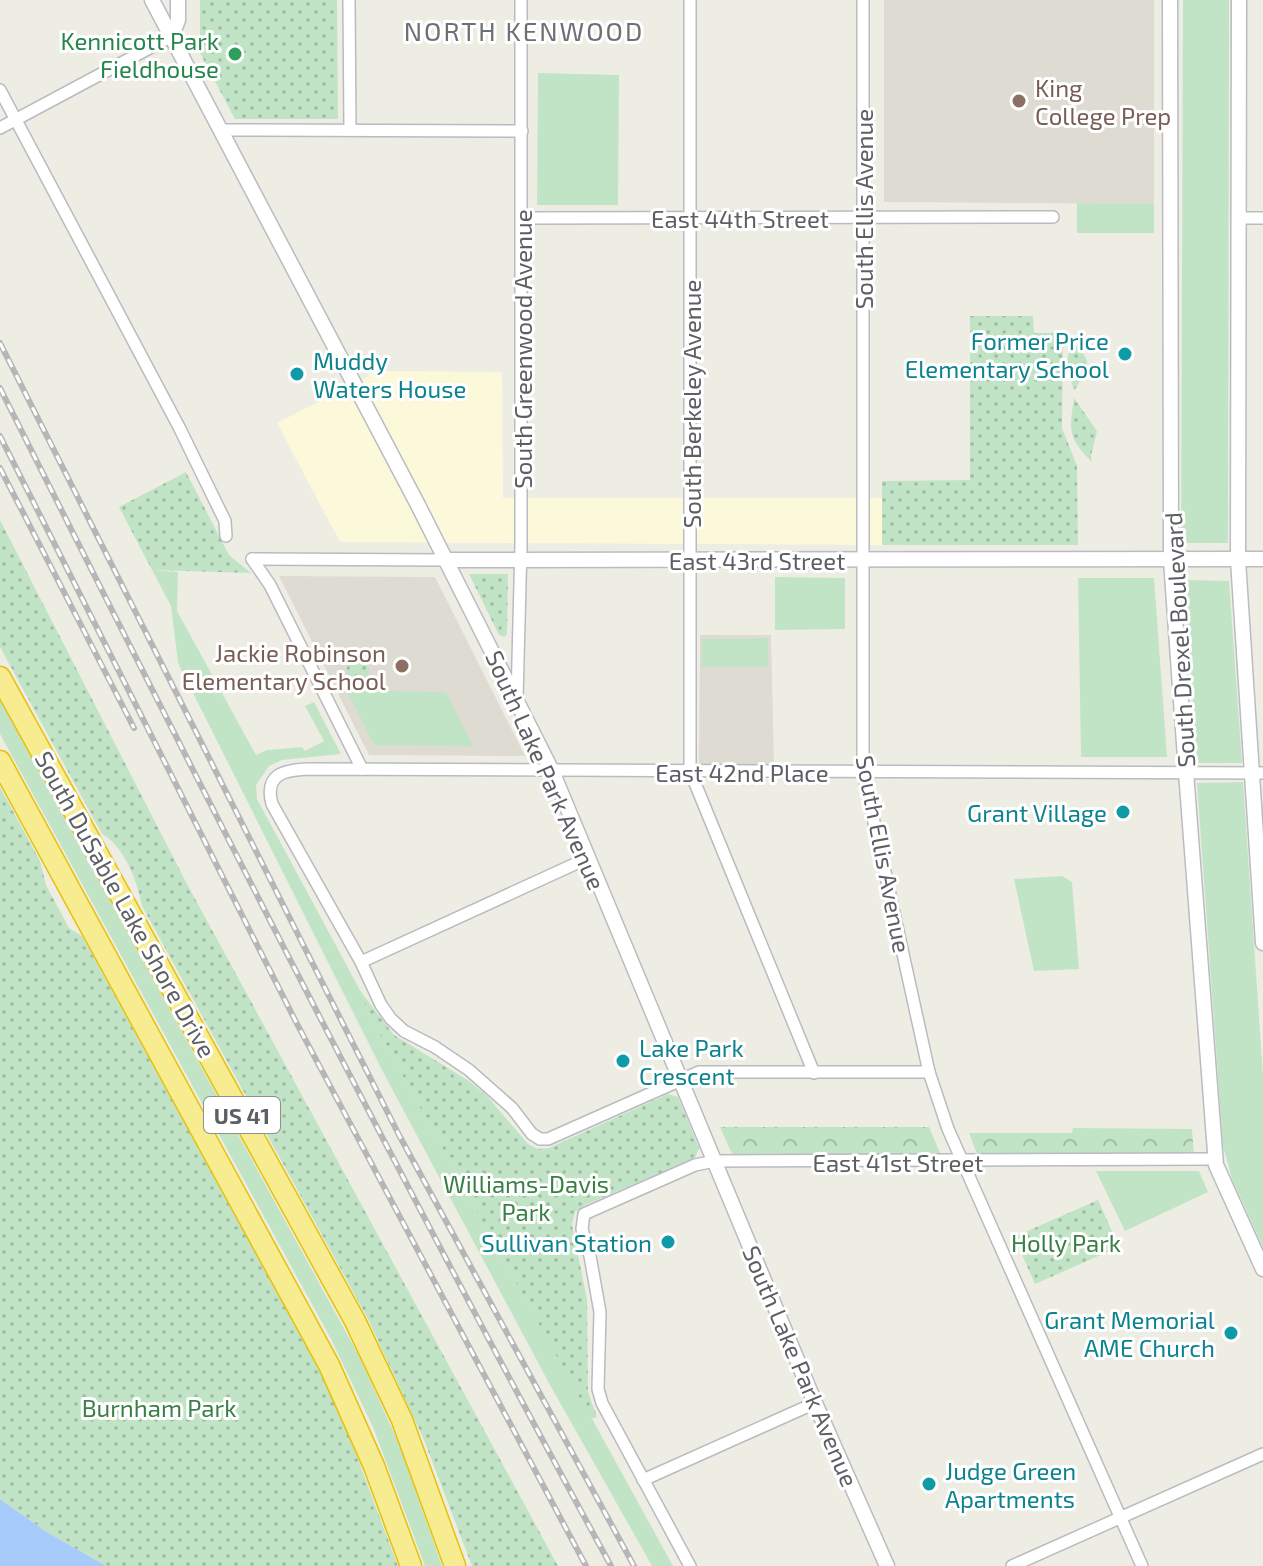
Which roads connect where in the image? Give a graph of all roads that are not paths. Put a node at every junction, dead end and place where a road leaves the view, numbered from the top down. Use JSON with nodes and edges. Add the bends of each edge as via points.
{"nodes":[{"id":1,"x":152,"y":0,"type":"edge"},
{"id":2,"x":178,"y":0,"type":"edge"},
{"id":3,"x":349,"y":0,"type":"edge"},
{"id":4,"x":521,"y":0,"type":"edge"},
{"id":5,"x":690,"y":0,"type":"edge"},
{"id":6,"x":863,"y":0,"type":"edge"},
{"id":7,"x":1170,"y":0,"type":"edge"},
{"id":8,"x":1239,"y":0,"type":"edge"},
{"id":9,"x":172,"y":36,"type":"junction"},
{"id":10,"x":0,"y":90,"type":"edge"},
{"id":11,"x":16,"y":119,"type":"junction"},
{"id":12,"x":0,"y":128,"type":"edge"},
{"id":13,"x":222,"y":130,"type":"junction"},
{"id":14,"x":350,"y":130,"type":"junction"},
{"id":15,"x":522,"y":131,"type":"junction"},
{"id":16,"x":1053,"y":217,"type":"dead end"},
{"id":17,"x":522,"y":218,"type":"junction"},
{"id":18,"x":692,"y":218,"type":"junction"},
{"id":19,"x":863,"y":218,"type":"junction"},
{"id":20,"x":1240,"y":218,"type":"junction"},
{"id":21,"x":1263,"y":218,"type":"edge"},
{"id":22,"x":226,"y":536,"type":"dead end"},
{"id":23,"x":1263,"y":559,"type":"edge"},
{"id":24,"x":445,"y":560,"type":"junction"},
{"id":25,"x":521,"y":560,"type":"junction"},
{"id":26,"x":691,"y":560,"type":"junction"},
{"id":27,"x":863,"y":560,"type":"junction"},
{"id":28,"x":1171,"y":560,"type":"junction"},
{"id":29,"x":1238,"y":560,"type":"junction"},
{"id":30,"x":0,"y":677,"type":"edge"},
{"id":31,"x":517,"y":699,"type":"junction"},
{"id":32,"x":0,"y":761,"type":"edge"},
{"id":33,"x":362,"y":769,"type":"junction"},
{"id":34,"x":552,"y":771,"type":"junction"},
{"id":35,"x":690,"y":771,"type":"junction"},
{"id":36,"x":863,"y":772,"type":"junction"},
{"id":37,"x":1186,"y":772,"type":"junction"},
{"id":38,"x":1258,"y":773,"type":"edge"},
{"id":39,"x":588,"y":858,"type":"junction"},
{"id":40,"x":1262,"y":902,"type":"edge"},
{"id":41,"x":1263,"y":943,"type":"edge"},
{"id":42,"x":361,"y":962,"type":"junction"},
{"id":43,"x":929,"y":1072,"type":"junction"},
{"id":44,"x":814,"y":1073,"type":"junction"},
{"id":45,"x":682,"y":1080,"type":"junction"},
{"id":46,"x":1215,"y":1159,"type":"junction"},
{"id":47,"x":715,"y":1161,"type":"junction"},
{"id":48,"x":963,"y":1162,"type":"junction"},
{"id":49,"x":1263,"y":1269,"type":"edge"},
{"id":50,"x":815,"y":1403,"type":"junction"},
{"id":51,"x":1263,"y":1454,"type":"edge"},
{"id":52,"x":643,"y":1480,"type":"junction"},
{"id":53,"x":1121,"y":1518,"type":"junction"},
{"id":54,"x":411,"y":1566,"type":"edge"},
{"id":55,"x":455,"y":1566,"type":"edge"},
{"id":56,"x":690,"y":1566,"type":"edge"},
{"id":57,"x":887,"y":1566,"type":"edge"},
{"id":58,"x":1012,"y":1566,"type":"edge"},
{"id":59,"x":1142,"y":1566,"type":"edge"}],
"edges":[{"from":1,"to":9,"type":"street","name":"South Lake Park Avenue"},
{"from":2,"to":9,"type":"street"},
{"from":3,"to":14,"type":"street"},
{"from":4,"to":15,"type":"street","name":"South Greenwood Avenue"},
{"from":5,"to":18,"type":"street","name":"South Berkeley Avenue"},
{"from":6,"to":19,"type":"street","name":"South Ellis Avenue"},
{"from":7,"to":28,"type":"street","name":"South Drexel Boulevard"},
{"from":8,"to":20,"type":"street"},
{"from":9,"to":11,"type":"street"},
{"from":9,"to":13,"type":"street","name":"South Lake Park Avenue"},
{"from":10,"to":11,"type":"street"},
{"from":11,"to":12,"type":"street"},
{"from":11,"to":22,"type":"street","via":[[179,427],[225,521]]},
{"from":13,"to":14,"type":"street"},
{"from":13,"to":24,"type":"street","name":"South Lake Park Avenue"},
{"from":14,"to":15,"type":"street"},
{"from":15,"to":17,"type":"street","name":"South Greenwood Avenue"},
{"from":16,"to":19,"type":"street","name":"East 44th Street"},
{"from":17,"to":18,"type":"street","name":"East 44th Street"},
{"from":17,"to":25,"type":"street","name":"South Greenwood Avenue"},
{"from":18,"to":19,"type":"street","name":"East 44th Street"},
{"from":18,"to":26,"type":"street","name":"South Berkeley Avenue"},
{"from":19,"to":27,"type":"street","name":"South Ellis Avenue"},
{"from":20,"to":21,"type":"street"},
{"from":20,"to":29,"type":"street"},
{"from":23,"to":29,"type":"street","name":"East 43rd Street"},
{"from":24,"to":25,"type":"street","name":"East 43rd Street"},
{"from":24,"to":31,"type":"street","name":"South Lake Park Avenue"},
{"from":24,"to":33,"type":"street","name":"East 43rd Street","via":[[252,559]]},
{"from":25,"to":26,"type":"street","name":"East 43rd Street"},
{"from":25,"to":31,"type":"street","name":"South Greenwood Avenue"},
{"from":26,"to":27,"type":"street","name":"East 43rd Street"},
{"from":26,"to":35,"type":"street","name":"South Berkeley Avenue"},
{"from":27,"to":28,"type":"street","name":"East 43rd Street"},
{"from":27,"to":36,"type":"street","name":"South Ellis Avenue"},
{"from":28,"to":29,"type":"street","name":"East 43rd Street"},
{"from":28,"to":37,"type":"street","name":"South Drexel Boulevard"},
{"from":29,"to":38,"type":"street"},
{"from":30,"to":55,"type":"highway","name":"South DuSable Lake Shore Drive","number":"US 41","via":[[355,1321],[402,1420]]},
{"from":31,"to":34,"type":"street","name":"South Lake Park Avenue"},
{"from":32,"to":54,"type":"highway","name":"South DuSable Lake Shore Drive","number":"US 41","via":[[329,1365]]},
{"from":33,"to":34,"type":"street","name":"East 42nd Place"},
{"from":33,"to":42,"type":"street","name":"East 42nd Place","via":[[291,770],[278,774],[270,795]]},
{"from":34,"to":35,"type":"street","name":"East 42nd Place"},
{"from":34,"to":39,"type":"street","name":"South Lake Park Avenue"},
{"from":35,"to":36,"type":"street","name":"East 42nd Place"},
{"from":35,"to":44,"type":"street","name":"South Berkeley Avenue"},
{"from":36,"to":37,"type":"street","name":"East 42nd Place"},
{"from":36,"to":43,"type":"street","name":"South Ellis Avenue"},
{"from":37,"to":38,"type":"street","name":"East 42nd Place"},
{"from":37,"to":46,"type":"street","name":"South Drexel Boulevard"},
{"from":38,"to":40,"type":"street"},
{"from":39,"to":42,"type":"street"},
{"from":39,"to":45,"type":"street","name":"South Lake Park Avenue"},
{"from":40,"to":41,"type":"street"},
{"from":42,"to":45,"type":"street","via":[[381,1005],[404,1031],[469,1070],[540,1139]]},
{"from":43,"to":44,"type":"street"},
{"from":43,"to":48,"type":"street","name":"South Ellis Avenue"},
{"from":44,"to":45,"type":"street","via":[[699,1072]]},
{"from":45,"to":47,"type":"street","name":"South Lake Park Avenue"},
{"from":46,"to":48,"type":"street","name":"East 41st Street"},
{"from":46,"to":49,"type":"street","name":"South Drexel Boulevard"},
{"from":47,"to":48,"type":"street","name":"East 41st Street"},
{"from":47,"to":50,"type":"street","name":"South Lake Park Avenue"},
{"from":47,"to":52,"type":"street","name":"East 41st Street","via":[[591,1210],[581,1222],[600,1312],[598,1389]]},
{"from":48,"to":53,"type":"street","name":"South Ellis Avenue"},
{"from":50,"to":52,"type":"street"},
{"from":50,"to":57,"type":"street","name":"South Lake Park Avenue"},
{"from":51,"to":53,"type":"street"},
{"from":52,"to":56,"type":"street"},
{"from":53,"to":58,"type":"street"},
{"from":53,"to":59,"type":"street","name":"South Ellis Avenue"}]}
